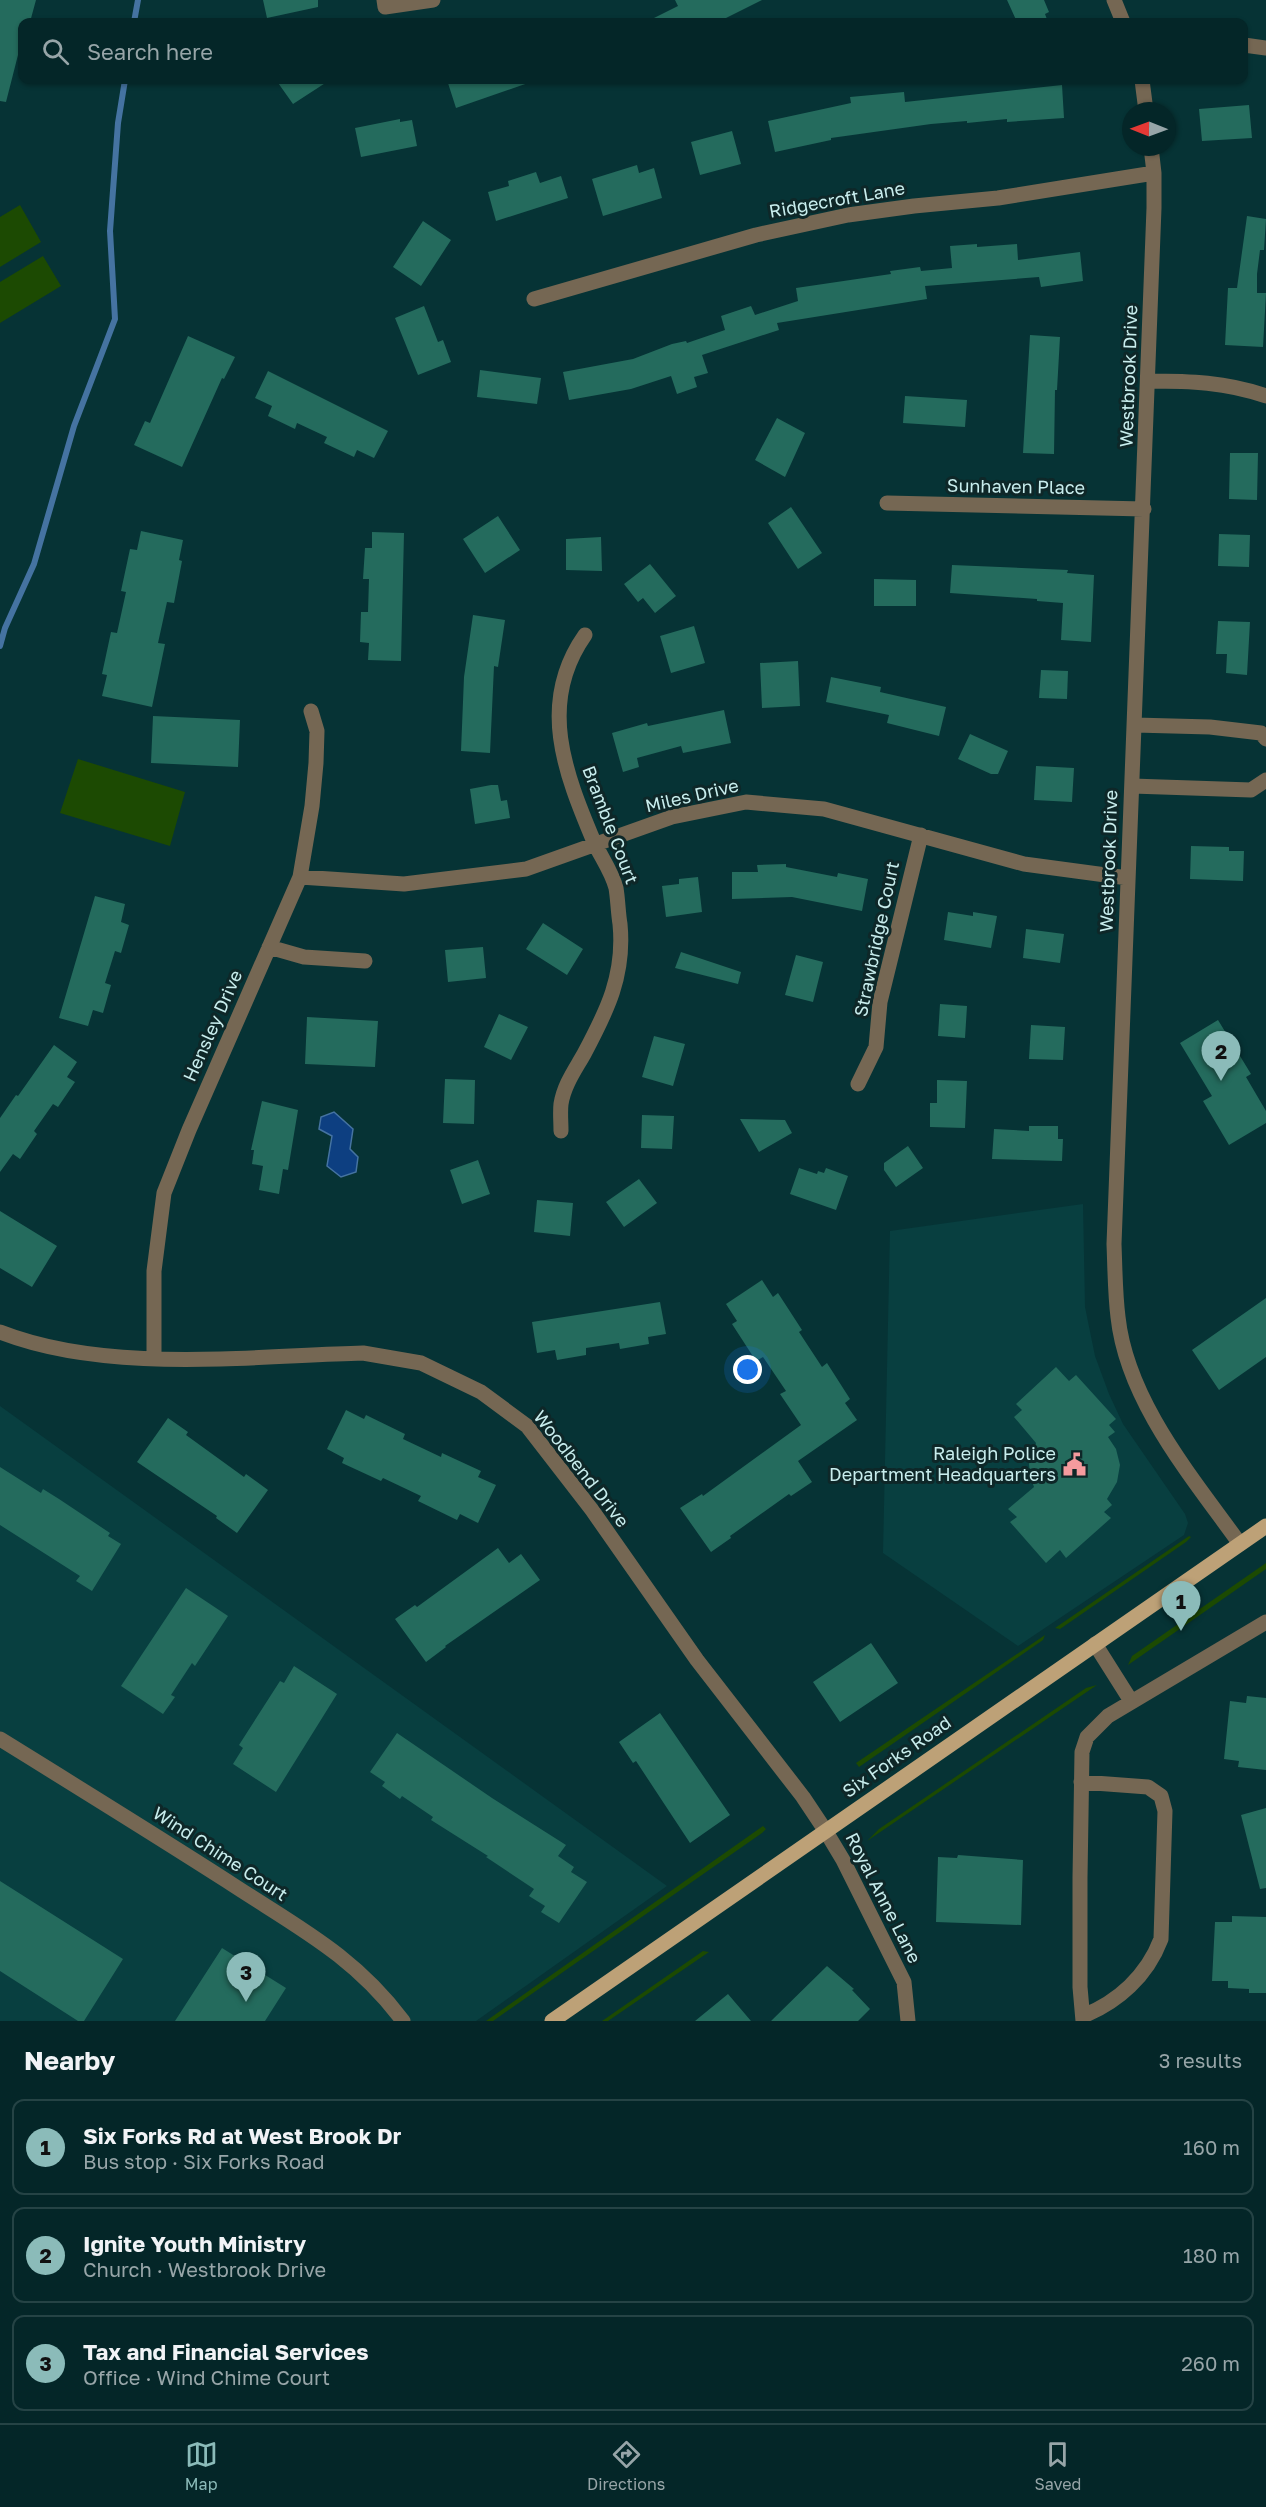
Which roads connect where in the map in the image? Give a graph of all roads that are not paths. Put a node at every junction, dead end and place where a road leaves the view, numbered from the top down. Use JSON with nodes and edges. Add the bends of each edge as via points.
{"nodes":[{"id":1,"x":433,"y":0,"type":"edge"},
{"id":2,"x":1114,"y":0,"type":"edge"},
{"id":3,"x":385,"y":4,"type":"edge"},
{"id":4,"x":1121,"y":18,"type":"edge"},
{"id":5,"x":1248,"y":46,"type":"edge"},
{"id":6,"x":1266,"y":48,"type":"edge"},
{"id":7,"x":1143,"y":84,"type":"edge"},
{"id":8,"x":1145,"y":102,"type":"edge"},
{"id":9,"x":1152,"y":156,"type":"edge"},
{"id":10,"x":1154,"y":173,"type":"junction"},
{"id":11,"x":534,"y":299,"type":"dead end"},
{"id":12,"x":1148,"y":381,"type":"junction"},
{"id":13,"x":1266,"y":396,"type":"edge"},
{"id":14,"x":887,"y":503,"type":"dead end"},
{"id":15,"x":1144,"y":509,"type":"junction"},
{"id":16,"x":585,"y":635,"type":"dead end"},
{"id":17,"x":311,"y":711,"type":"dead end"},
{"id":18,"x":1135,"y":725,"type":"junction"},
{"id":19,"x":1266,"y":739,"type":"edge"},
{"id":20,"x":1266,"y":780,"type":"edge"},
{"id":21,"x":1132,"y":786,"type":"junction"},
{"id":22,"x":921,"y":835,"type":"junction"},
{"id":23,"x":595,"y":843,"type":"junction"},
{"id":24,"x":300,"y":877,"type":"junction"},
{"id":25,"x":1128,"y":878,"type":"junction"},
{"id":26,"x":269,"y":948,"type":"junction"},
{"id":27,"x":365,"y":961,"type":"dead end"},
{"id":28,"x":858,"y":1084,"type":"dead end"},
{"id":29,"x":561,"y":1131,"type":"dead end"},
{"id":30,"x":0,"y":1332,"type":"edge"},
{"id":31,"x":154,"y":1359,"type":"junction"},
{"id":32,"x":1266,"y":1527,"type":"edge"},
{"id":33,"x":1240,"y":1544,"type":"junction"},
{"id":34,"x":1266,"y":1622,"type":"edge"},
{"id":35,"x":1095,"y":1644,"type":"junction"},
{"id":36,"x":1131,"y":1701,"type":"junction"},
{"id":37,"x":0,"y":1739,"type":"edge"},
{"id":38,"x":1081,"y":1782,"type":"junction"},
{"id":39,"x":825,"y":1830,"type":"junction"},
{"id":40,"x":1083,"y":2019,"type":"edge"},
{"id":41,"x":403,"y":2021,"type":"edge"},
{"id":42,"x":552,"y":2021,"type":"edge"},
{"id":43,"x":908,"y":2021,"type":"edge"}],
"edges":[{"from":1,"to":3,"type":"street"},
{"from":2,"to":4,"type":"street"},
{"from":5,"to":6,"type":"street"},
{"from":7,"to":8,"type":"street"},
{"from":9,"to":10,"type":"street","name":"Westbrook Drive"},
{"from":10,"to":11,"type":"street","name":"Ridgecroft Lane","via":[[998,198],[848,215],[756,235]]},
{"from":10,"to":12,"type":"street","name":"Westbrook Drive"},
{"from":12,"to":13,"type":"street","via":[[1204,381]]},
{"from":12,"to":15,"type":"street","name":"Westbrook Drive"},
{"from":14,"to":15,"type":"street","name":"Sunhaven Place"},
{"from":15,"to":18,"type":"street","name":"Westbrook Drive"},
{"from":16,"to":23,"type":"street","name":"Bramble Court","via":[[572,653],[562,680],[560,738],[568,774]]},
{"from":17,"to":24,"type":"street","name":"Hensley Drive","via":[[317,731],[316,763]]},
{"from":18,"to":19,"type":"street","via":[[1210,727],[1261,733]]},
{"from":18,"to":21,"type":"street","name":"Westbrook Drive"},
{"from":20,"to":21,"type":"street","via":[[1251,790]]},
{"from":21,"to":25,"type":"street","name":"Westbrook Drive"},
{"from":22,"to":23,"type":"street","name":"Miles Drive","via":[[824,809],[746,802],[672,817]]},
{"from":22,"to":25,"type":"street","name":"Miles Drive","via":[[1024,864]]},
{"from":22,"to":28,"type":"street","name":"Strawbridge Court","via":[[880,1002],[876,1047]]},
{"from":23,"to":24,"type":"street","name":"Miles Drive","via":[[526,869],[472,877],[404,884]]},
{"from":23,"to":29,"type":"street","name":"Bramble Court","via":[[615,886],[620,928],[618,971],[614,993],[566,1085],[561,1103]]},
{"from":24,"to":26,"type":"street","name":"Hensley Drive"},
{"from":25,"to":33,"type":"street","name":"Westbrook Drive","via":[[1114,1244],[1118,1319],[1131,1372],[1150,1415]]},
{"from":26,"to":27,"type":"street","via":[[298,957]]},
{"from":26,"to":31,"type":"street","name":"Hensley Drive","via":[[164,1193],[154,1270]]},
{"from":30,"to":31,"type":"street","name":"Woodbend Drive","via":[[70,1351]]},
{"from":31,"to":39,"type":"street","name":"Woodbend Drive","via":[[363,1353],[421,1363],[481,1392],[527,1426]]},
{"from":32,"to":33,"type":"main road","name":"Six Forks Road"},
{"from":33,"to":35,"type":"main road","name":"Six Forks Road"},
{"from":34,"to":36,"type":"street"},
{"from":35,"to":36,"type":"street"},
{"from":35,"to":39,"type":"main road","name":"Six Forks Road"},
{"from":36,"to":38,"type":"street","via":[[1086,1737]]},
{"from":37,"to":41,"type":"street","name":"Wind Chime Court","via":[[332,1948],[375,1985]]},
{"from":38,"to":40,"type":"street"},
{"from":38,"to":40,"type":"street","via":[[1148,1787],[1161,1796],[1165,1811],[1161,1939],[1154,1957],[1128,1989]]},
{"from":39,"to":42,"type":"main road","name":"Six Forks Road"},
{"from":39,"to":43,"type":"street","name":"Royal Anne Lane","via":[[904,1982]]}]}
